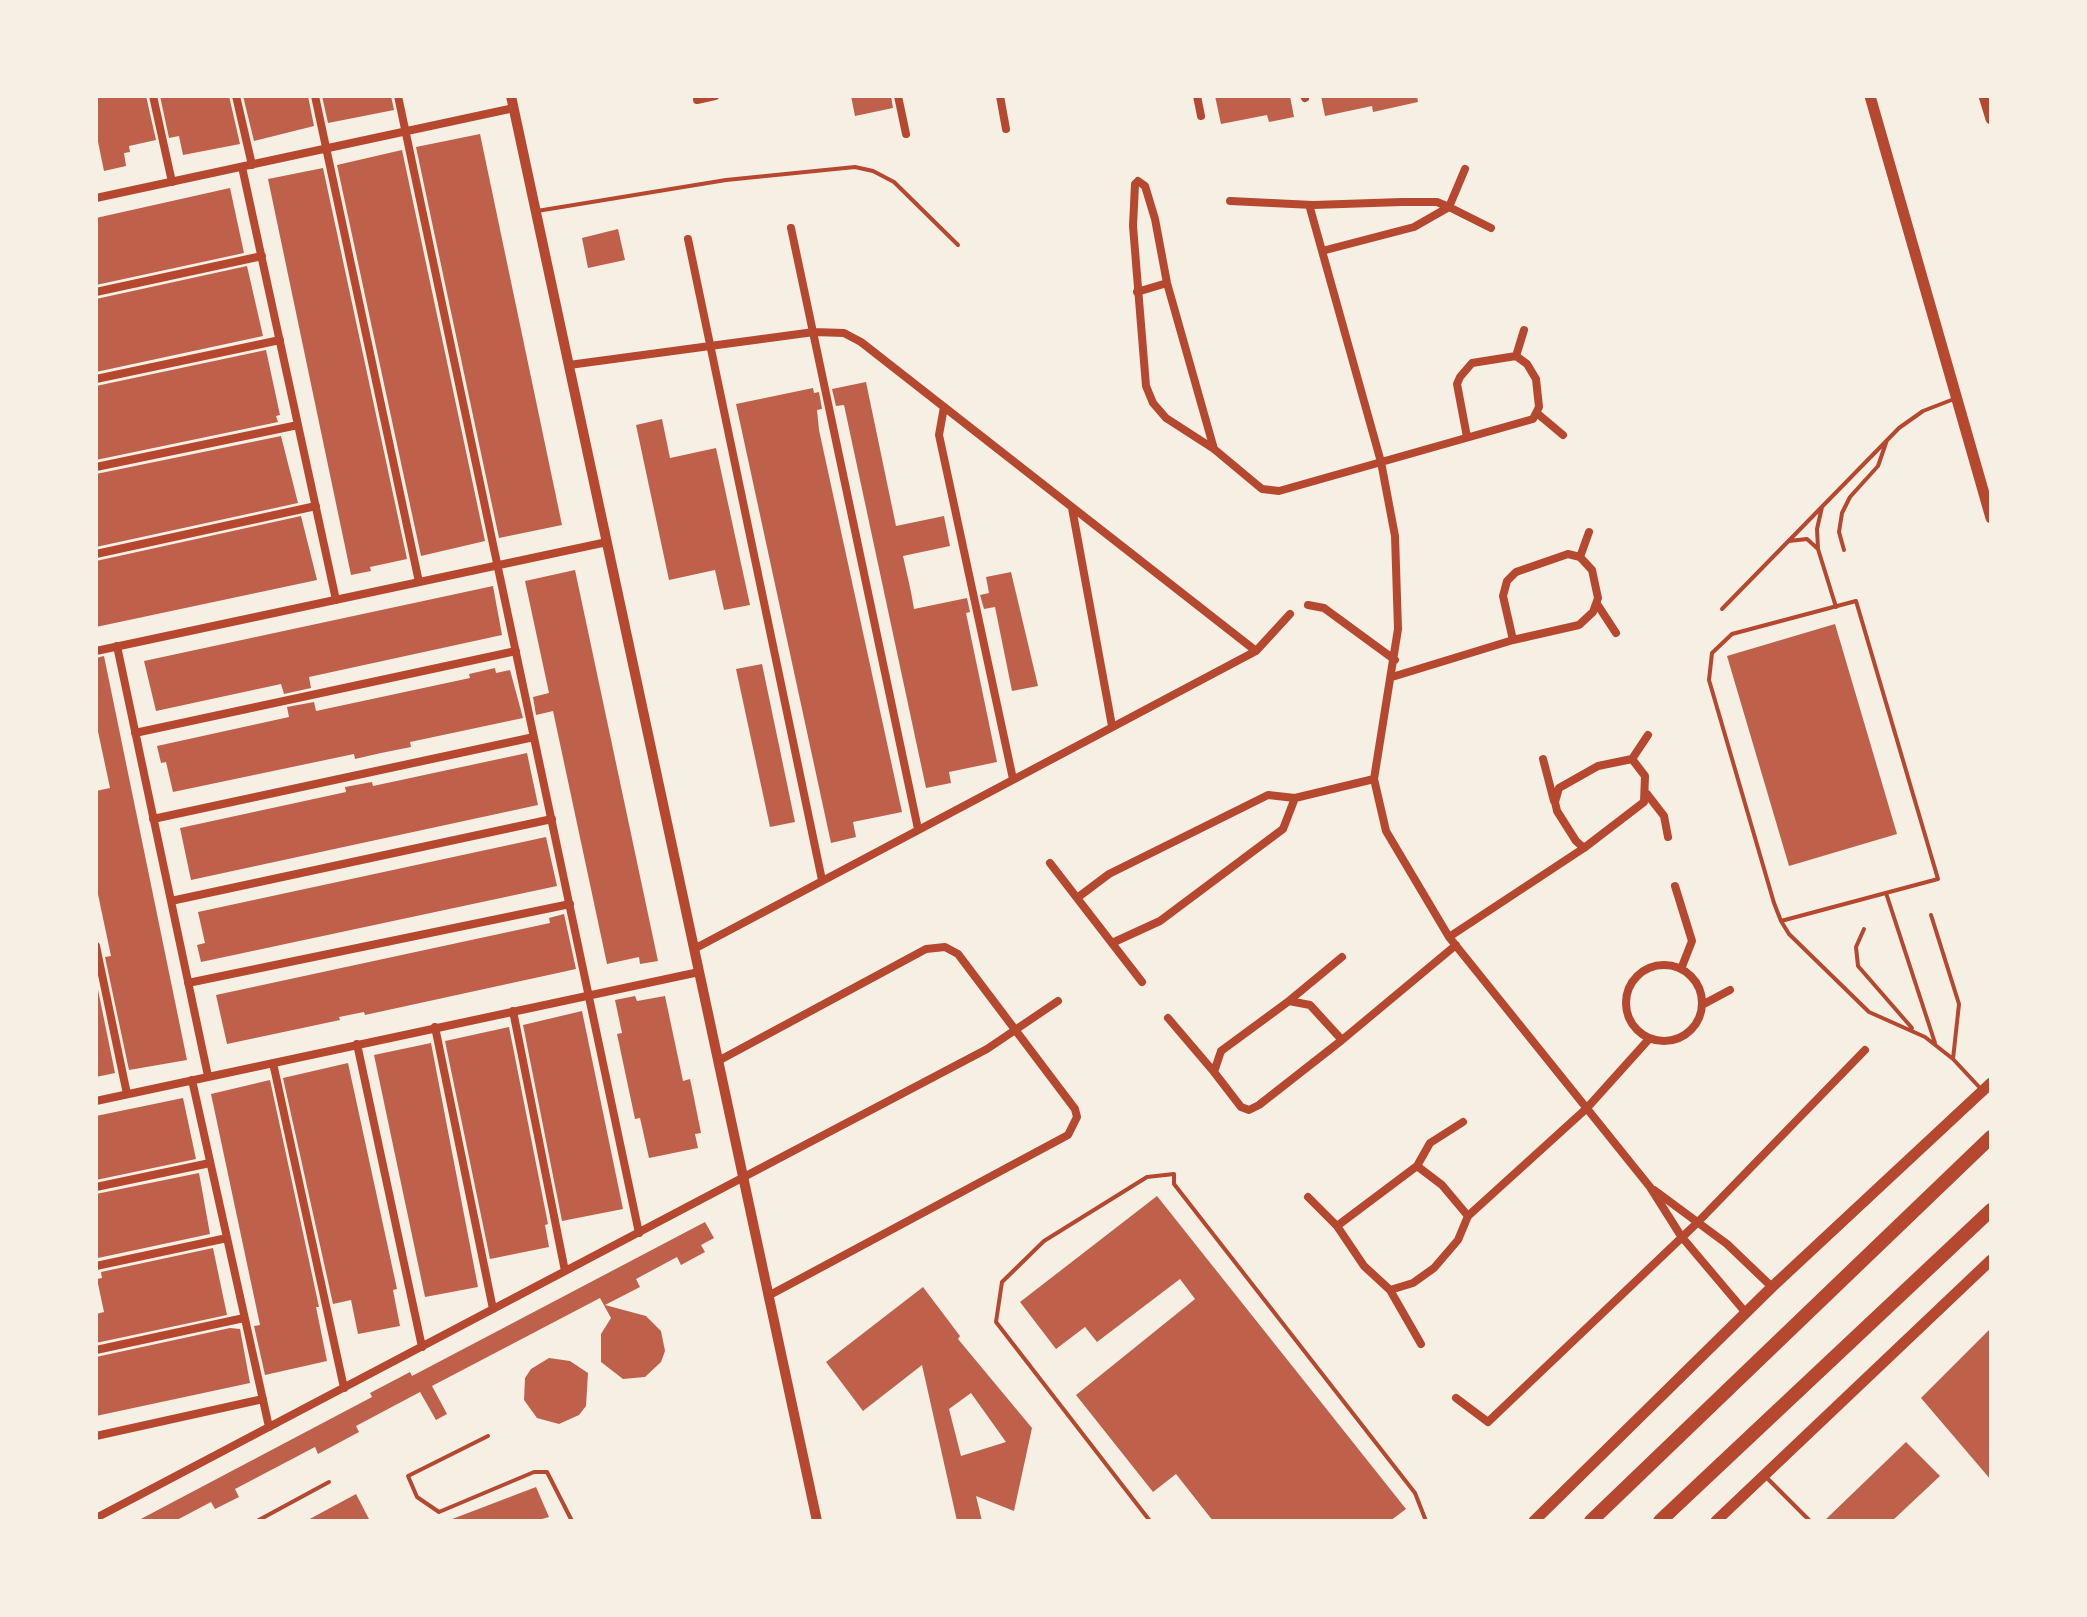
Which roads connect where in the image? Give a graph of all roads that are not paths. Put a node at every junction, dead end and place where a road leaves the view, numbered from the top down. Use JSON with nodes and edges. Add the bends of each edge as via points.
{"nodes":[{"id":1,"x":153,"y":96,"type":"edge"},
{"id":2,"x":236,"y":96,"type":"edge"},
{"id":3,"x":315,"y":96,"type":"edge"},
{"id":4,"x":398,"y":96,"type":"edge"},
{"id":5,"x":511,"y":96,"type":"edge"},
{"id":6,"x":715,"y":96,"type":"edge"},
{"id":7,"x":898,"y":96,"type":"edge"},
{"id":8,"x":1000,"y":96,"type":"edge"},
{"id":9,"x":1197,"y":96,"type":"edge"},
{"id":10,"x":1870,"y":96,"type":"edge"},
{"id":11,"x":1984,"y":96,"type":"edge"},
{"id":12,"x":697,"y":100,"type":"dead end"},
{"id":13,"x":514,"y":108,"type":"junction"},
{"id":14,"x":1201,"y":116,"type":"dead end"},
{"id":15,"x":1991,"y":119,"type":"edge"},
{"id":16,"x":1006,"y":129,"type":"dead end"},
{"id":17,"x":406,"y":132,"type":"junction"},
{"id":18,"x":906,"y":134,"type":"dead end"},
{"id":19,"x":326,"y":149,"type":"junction"},
{"id":20,"x":247,"y":166,"type":"junction"},
{"id":21,"x":1465,"y":169,"type":"dead end"},
{"id":22,"x":172,"y":182,"type":"junction"},
{"id":23,"x":96,"y":198,"type":"edge"},
{"id":24,"x":1230,"y":201,"type":"dead end"},
{"id":25,"x":1311,"y":207,"type":"junction"},
{"id":26,"x":1449,"y":207,"type":"junction"},
{"id":27,"x":536,"y":211,"type":"junction"},
{"id":28,"x":791,"y":228,"type":"dead end"},
{"id":29,"x":1491,"y":228,"type":"dead end"},
{"id":30,"x":688,"y":239,"type":"dead end"},
{"id":31,"x":958,"y":245,"type":"dead end"},
{"id":32,"x":1322,"y":251,"type":"junction"},
{"id":33,"x":262,"y":256,"type":"junction"},
{"id":34,"x":1167,"y":283,"type":"junction"},
{"id":35,"x":96,"y":292,"type":"edge"},
{"id":36,"x":1137,"y":292,"type":"junction"},
{"id":37,"x":1524,"y":330,"type":"dead end"},
{"id":38,"x":814,"y":332,"type":"junction"},
{"id":39,"x":280,"y":340,"type":"junction"},
{"id":40,"x":711,"y":346,"type":"junction"},
{"id":41,"x":1516,"y":356,"type":"junction"},
{"id":42,"x":569,"y":365,"type":"junction"},
{"id":43,"x":96,"y":379,"type":"edge"},
{"id":44,"x":1957,"y":398,"type":"junction"},
{"id":45,"x":944,"y":407,"type":"junction"},
{"id":46,"x":1538,"y":414,"type":"junction"},
{"id":47,"x":298,"y":425,"type":"junction"},
{"id":48,"x":1563,"y":435,"type":"dead end"},
{"id":49,"x":1467,"y":437,"type":"junction"},
{"id":50,"x":1888,"y":438,"type":"junction"},
{"id":51,"x":1214,"y":449,"type":"junction"},
{"id":52,"x":1381,"y":462,"type":"junction"},
{"id":53,"x":96,"y":467,"type":"edge"},
{"id":54,"x":316,"y":506,"type":"junction"},
{"id":55,"x":1822,"y":507,"type":"junction"},
{"id":56,"x":1072,"y":508,"type":"junction"},
{"id":57,"x":1991,"y":518,"type":"edge"},
{"id":58,"x":1589,"y":532,"type":"dead end"},
{"id":59,"x":607,"y":542,"type":"junction"},
{"id":60,"x":1784,"y":545,"type":"junction"},
{"id":61,"x":1818,"y":549,"type":"junction"},
{"id":62,"x":1844,"y":550,"type":"dead end"},
{"id":63,"x":96,"y":554,"type":"edge"},
{"id":64,"x":1580,"y":557,"type":"junction"},
{"id":65,"x":498,"y":565,"type":"junction"},
{"id":66,"x":419,"y":582,"type":"junction"},
{"id":67,"x":336,"y":600,"type":"junction"},
{"id":68,"x":1597,"y":604,"type":"junction"},
{"id":69,"x":1308,"y":605,"type":"dead end"},
{"id":70,"x":1836,"y":607,"type":"junction"},
{"id":71,"x":1722,"y":609,"type":"dead end"},
{"id":72,"x":1290,"y":614,"type":"dead end"},
{"id":73,"x":1616,"y":633,"type":"dead end"},
{"id":74,"x":1513,"y":640,"type":"junction"},
{"id":75,"x":117,"y":646,"type":"junction"},
{"id":76,"x":96,"y":651,"type":"edge"},
{"id":77,"x":516,"y":651,"type":"junction"},
{"id":78,"x":1256,"y":651,"type":"junction"},
{"id":79,"x":1395,"y":660,"type":"junction"},
{"id":80,"x":1392,"y":677,"type":"junction"},
{"id":81,"x":1112,"y":726,"type":"junction"},
{"id":82,"x":135,"y":733,"type":"junction"},
{"id":83,"x":1648,"y":735,"type":"dead end"},
{"id":84,"x":534,"y":737,"type":"junction"},
{"id":85,"x":1543,"y":759,"type":"dead end"},
{"id":86,"x":1632,"y":759,"type":"junction"},
{"id":87,"x":1013,"y":779,"type":"junction"},
{"id":88,"x":1374,"y":779,"type":"junction"},
{"id":89,"x":1647,"y":794,"type":"junction"},
{"id":90,"x":1295,"y":798,"type":"junction"},
{"id":91,"x":1555,"y":802,"type":"junction"},
{"id":92,"x":153,"y":819,"type":"junction"},
{"id":93,"x":552,"y":819,"type":"junction"},
{"id":94,"x":918,"y":829,"type":"junction"},
{"id":95,"x":1668,"y":837,"type":"dead end"},
{"id":96,"x":1584,"y":848,"type":"junction"},
{"id":97,"x":1050,"y":863,"type":"dead end"},
{"id":98,"x":822,"y":880,"type":"junction"},
{"id":99,"x":1675,"y":886,"type":"dead end"},
{"id":100,"x":1886,"y":893,"type":"junction"},
{"id":101,"x":1077,"y":898,"type":"junction"},
{"id":102,"x":171,"y":901,"type":"junction"},
{"id":103,"x":570,"y":904,"type":"junction"},
{"id":104,"x":1931,"y":915,"type":"dead end"},
{"id":105,"x":1781,"y":921,"type":"junction"},
{"id":106,"x":1864,"y":929,"type":"dead end"},
{"id":107,"x":1449,"y":937,"type":"junction"},
{"id":108,"x":1112,"y":943,"type":"junction"},
{"id":109,"x":1456,"y":945,"type":"junction"},
{"id":110,"x":96,"y":946,"type":"edge"},
{"id":111,"x":694,"y":949,"type":"junction"},
{"id":112,"x":1342,"y":957,"type":"dead end"},
{"id":113,"x":1681,"y":969,"type":"junction"},
{"id":114,"x":699,"y":972,"type":"junction"},
{"id":115,"x":1142,"y":982,"type":"dead end"},
{"id":116,"x":188,"y":983,"type":"junction"},
{"id":117,"x":1730,"y":990,"type":"dead end"},
{"id":118,"x":589,"y":994,"type":"junction"},
{"id":119,"x":1058,"y":1001,"type":"dead end"},
{"id":120,"x":1289,"y":1001,"type":"junction"},
{"id":121,"x":1702,"y":1005,"type":"junction"},
{"id":122,"x":513,"y":1011,"type":"junction"},
{"id":123,"x":1168,"y":1018,"type":"dead end"},
{"id":124,"x":435,"y":1027,"type":"junction"},
{"id":125,"x":1913,"y":1030,"type":"junction"},
{"id":126,"x":1016,"y":1031,"type":"junction"},
{"id":127,"x":1649,"y":1039,"type":"junction"},
{"id":128,"x":1342,"y":1040,"type":"junction"},
{"id":129,"x":357,"y":1044,"type":"junction"},
{"id":130,"x":1936,"y":1044,"type":"junction"},
{"id":131,"x":1865,"y":1050,"type":"dead end"},
{"id":132,"x":1953,"y":1059,"type":"junction"},
{"id":133,"x":718,"y":1061,"type":"junction"},
{"id":134,"x":273,"y":1063,"type":"junction"},
{"id":135,"x":1214,"y":1072,"type":"junction"},
{"id":136,"x":208,"y":1076,"type":"junction"},
{"id":137,"x":192,"y":1080,"type":"junction"},
{"id":138,"x":1987,"y":1087,"type":"edge"},
{"id":139,"x":127,"y":1094,"type":"junction"},
{"id":140,"x":96,"y":1101,"type":"edge"},
{"id":141,"x":1587,"y":1108,"type":"junction"},
{"id":142,"x":1463,"y":1122,"type":"dead end"},
{"id":143,"x":1991,"y":1137,"type":"edge"},
{"id":144,"x":210,"y":1163,"type":"junction"},
{"id":145,"x":1417,"y":1166,"type":"junction"},
{"id":146,"x":743,"y":1178,"type":"junction"},
{"id":147,"x":96,"y":1187,"type":"edge"},
{"id":148,"x":1650,"y":1187,"type":"junction"},
{"id":149,"x":1308,"y":1197,"type":"dead end"},
{"id":150,"x":1991,"y":1210,"type":"edge"},
{"id":151,"x":1468,"y":1216,"type":"junction"},
{"id":152,"x":1697,"y":1223,"type":"junction"},
{"id":153,"x":1337,"y":1226,"type":"junction"},
{"id":154,"x":639,"y":1233,"type":"junction"},
{"id":155,"x":1681,"y":1236,"type":"junction"},
{"id":156,"x":227,"y":1238,"type":"junction"},
{"id":157,"x":1991,"y":1260,"type":"edge"},
{"id":158,"x":96,"y":1266,"type":"edge"},
{"id":159,"x":565,"y":1271,"type":"junction"},
{"id":160,"x":1772,"y":1287,"type":"junction"},
{"id":161,"x":1390,"y":1290,"type":"junction"},
{"id":162,"x":768,"y":1296,"type":"junction"},
{"id":163,"x":493,"y":1309,"type":"junction"},
{"id":164,"x":1746,"y":1313,"type":"junction"},
{"id":165,"x":244,"y":1318,"type":"junction"},
{"id":166,"x":1421,"y":1344,"type":"dead end"},
{"id":167,"x":422,"y":1347,"type":"junction"},
{"id":168,"x":96,"y":1350,"type":"edge"},
{"id":169,"x":344,"y":1388,"type":"junction"},
{"id":170,"x":1456,"y":1398,"type":"dead end"},
{"id":171,"x":263,"y":1399,"type":"junction"},
{"id":172,"x":269,"y":1427,"type":"junction"},
{"id":173,"x":96,"y":1436,"type":"edge"},
{"id":174,"x":488,"y":1436,"type":"dead end"},
{"id":175,"x":1764,"y":1475,"type":"junction"},
{"id":176,"x":329,"y":1482,"type":"dead end"},
{"id":177,"x":1620,"y":1492,"type":"junction"},
{"id":178,"x":96,"y":1518,"type":"edge"},
{"id":179,"x":257,"y":1521,"type":"edge"},
{"id":180,"x":572,"y":1521,"type":"edge"},
{"id":181,"x":817,"y":1521,"type":"edge"},
{"id":182,"x":1150,"y":1521,"type":"edge"},
{"id":183,"x":1426,"y":1521,"type":"edge"},
{"id":184,"x":1534,"y":1521,"type":"edge"},
{"id":185,"x":1580,"y":1521,"type":"edge"},
{"id":186,"x":1591,"y":1521,"type":"edge"},
{"id":187,"x":1660,"y":1521,"type":"edge"},
{"id":188,"x":1716,"y":1521,"type":"edge"},
{"id":189,"x":1810,"y":1521,"type":"edge"}],
"edges":[{"from":1,"to":22,"type":"street"},
{"from":2,"to":20,"type":"street"},
{"from":3,"to":19,"type":"street"},
{"from":4,"to":17,"type":"street"},
{"from":5,"to":13,"type":"street"},
{"from":6,"to":12,"type":"street"},
{"from":7,"to":18,"type":"street"},
{"from":8,"to":16,"type":"street"},
{"from":9,"to":14,"type":"street"},
{"from":10,"to":44,"type":"main road"},
{"from":11,"to":15,"type":"main road"},
{"from":13,"to":17,"type":"street"},
{"from":13,"to":27,"type":"street"},
{"from":17,"to":19,"type":"street"},
{"from":17,"to":65,"type":"street"},
{"from":19,"to":20,"type":"street"},
{"from":19,"to":66,"type":"street"},
{"from":20,"to":22,"type":"street"},
{"from":20,"to":33,"type":"street"},
{"from":21,"to":26,"type":"street"},
{"from":22,"to":23,"type":"street"},
{"from":24,"to":25,"type":"street"},
{"from":25,"to":26,"type":"street","via":[[1437,202]]},
{"from":25,"to":32,"type":"street"},
{"from":26,"to":29,"type":"street"},
{"from":26,"to":32,"type":"street","via":[[1414,227]]},
{"from":27,"to":31,"type":"lane","via":[[726,180],[855,167],[894,182]]},
{"from":27,"to":42,"type":"street"},
{"from":28,"to":38,"type":"street"},
{"from":30,"to":40,"type":"street"},
{"from":32,"to":52,"type":"street"},
{"from":33,"to":35,"type":"street"},
{"from":33,"to":39,"type":"street"},
{"from":34,"to":36,"type":"street"},
{"from":34,"to":36,"type":"street","via":[[1155,219],[1145,186],[1138,181],[1133,202]]},
{"from":34,"to":51,"type":"street"},
{"from":36,"to":51,"type":"street","via":[[1147,393],[1166,418]]},
{"from":37,"to":41,"type":"street"},
{"from":38,"to":40,"type":"street"},
{"from":38,"to":45,"type":"street","via":[[851,336]]},
{"from":38,"to":94,"type":"street"},
{"from":39,"to":43,"type":"street"},
{"from":39,"to":47,"type":"street"},
{"from":40,"to":42,"type":"street"},
{"from":40,"to":98,"type":"street"},
{"from":41,"to":46,"type":"street","via":[[1536,379]]},
{"from":41,"to":49,"type":"street","via":[[1472,363],[1460,377]]},
{"from":42,"to":59,"type":"street"},
{"from":44,"to":50,"type":"lane","via":[[1923,411]]},
{"from":44,"to":57,"type":"main road"},
{"from":45,"to":56,"type":"street"},
{"from":45,"to":87,"type":"street","via":[[939,435]]},
{"from":46,"to":48,"type":"street"},
{"from":46,"to":49,"type":"street","via":[[1524,423]]},
{"from":47,"to":53,"type":"street"},
{"from":47,"to":54,"type":"street"},
{"from":49,"to":52,"type":"street"},
{"from":50,"to":55,"type":"lane"},
{"from":50,"to":62,"type":"lane","via":[[1878,466],[1842,513],[1839,532]]},
{"from":51,"to":52,"type":"street","via":[[1270,492]]},
{"from":52,"to":79,"type":"street","via":[[1398,567]]},
{"from":54,"to":63,"type":"street"},
{"from":54,"to":67,"type":"street"},
{"from":55,"to":60,"type":"lane"},
{"from":55,"to":61,"type":"lane"},
{"from":56,"to":78,"type":"street"},
{"from":56,"to":81,"type":"street"},
{"from":58,"to":64,"type":"street"},
{"from":59,"to":65,"type":"street"},
{"from":59,"to":111,"type":"street"},
{"from":60,"to":61,"type":"lane","via":[[1800,538]]},
{"from":60,"to":71,"type":"lane"},
{"from":61,"to":70,"type":"lane"},
{"from":64,"to":68,"type":"street","via":[[1596,579]]},
{"from":64,"to":74,"type":"street","via":[[1568,554],[1512,576],[1503,596]]},
{"from":65,"to":66,"type":"street"},
{"from":65,"to":77,"type":"street"},
{"from":66,"to":67,"type":"street"},
{"from":67,"to":75,"type":"street"},
{"from":68,"to":73,"type":"street"},
{"from":68,"to":74,"type":"street","via":[[1579,625]]},
{"from":69,"to":79,"type":"street","via":[[1324,608]]},
{"from":70,"to":100,"type":"lane","via":[[1856,601],[1938,879]]},
{"from":70,"to":105,"type":"lane","via":[[1732,634],[1717,645],[1709,661],[1709,680]]},
{"from":72,"to":78,"type":"street"},
{"from":74,"to":80,"type":"street"},
{"from":75,"to":76,"type":"street"},
{"from":75,"to":82,"type":"street"},
{"from":77,"to":82,"type":"street"},
{"from":77,"to":84,"type":"street"},
{"from":78,"to":81,"type":"street"},
{"from":79,"to":80,"type":"street"},
{"from":80,"to":88,"type":"street"},
{"from":81,"to":87,"type":"street"},
{"from":82,"to":92,"type":"street"},
{"from":83,"to":86,"type":"street"},
{"from":84,"to":92,"type":"street"},
{"from":84,"to":93,"type":"street"},
{"from":85,"to":91,"type":"street"},
{"from":86,"to":89,"type":"street","via":[[1645,776]]},
{"from":86,"to":91,"type":"street","via":[[1598,766],[1563,783]]},
{"from":87,"to":94,"type":"street"},
{"from":88,"to":90,"type":"street"},
{"from":88,"to":107,"type":"street","via":[[1392,845]]},
{"from":89,"to":95,"type":"street","via":[[1664,816]]},
{"from":89,"to":96,"type":"street","via":[[1638,808]]},
{"from":90,"to":101,"type":"street","via":[[1268,795],[1109,874]]},
{"from":90,"to":108,"type":"street","via":[[1283,829],[1160,921]]},
{"from":91,"to":96,"type":"street","via":[[1560,818]]},
{"from":92,"to":102,"type":"street"},
{"from":93,"to":102,"type":"street"},
{"from":93,"to":103,"type":"street"},
{"from":94,"to":98,"type":"street"},
{"from":96,"to":107,"type":"street"},
{"from":97,"to":101,"type":"street"},
{"from":98,"to":111,"type":"street"},
{"from":99,"to":113,"type":"street","via":[[1692,941]]},
{"from":100,"to":105,"type":"lane"},
{"from":100,"to":130,"type":"lane"},
{"from":101,"to":108,"type":"street"},
{"from":102,"to":116,"type":"street"},
{"from":103,"to":116,"type":"street"},
{"from":103,"to":118,"type":"street"},
{"from":104,"to":132,"type":"lane","via":[[1959,1004]]},
{"from":105,"to":125,"type":"lane","via":[[1799,947],[1869,1012]]},
{"from":106,"to":125,"type":"lane","via":[[1856,947],[1858,966]]},
{"from":107,"to":109,"type":"street"},
{"from":108,"to":115,"type":"street"},
{"from":109,"to":128,"type":"street"},
{"from":109,"to":141,"type":"street"},
{"from":110,"to":139,"type":"street"},
{"from":111,"to":114,"type":"street"},
{"from":112,"to":120,"type":"street"},
{"from":113,"to":121,"type":"street","via":[[1697,984]]},
{"from":113,"to":127,"type":"street","via":[[1651,967],[1629,988],[1628,1017]]},
{"from":114,"to":118,"type":"street"},
{"from":114,"to":133,"type":"street"},
{"from":116,"to":136,"type":"street"},
{"from":117,"to":121,"type":"street"},
{"from":118,"to":122,"type":"street"},
{"from":118,"to":154,"type":"street"},
{"from":119,"to":126,"type":"street"},
{"from":120,"to":128,"type":"street","via":[[1310,1005]]},
{"from":120,"to":135,"type":"street","via":[[1221,1051]]},
{"from":121,"to":127,"type":"street","via":[[1684,1036],[1673,1041]]},
{"from":122,"to":124,"type":"street"},
{"from":122,"to":159,"type":"street"},
{"from":123,"to":135,"type":"street"},
{"from":124,"to":129,"type":"street"},
{"from":124,"to":163,"type":"street"},
{"from":125,"to":130,"type":"lane"},
{"from":126,"to":133,"type":"street","via":[[958,954],[945,947],[926,949]]},
{"from":126,"to":146,"type":"street"},
{"from":126,"to":162,"type":"street","via":[[1075,1109],[1077,1124],[1068,1135]]},
{"from":127,"to":141,"type":"street"},
{"from":128,"to":135,"type":"street","via":[[1249,1110]]},
{"from":129,"to":134,"type":"street"},
{"from":129,"to":167,"type":"street"},
{"from":130,"to":132,"type":"lane"},
{"from":131,"to":152,"type":"street"},
{"from":132,"to":138,"type":"lane"},
{"from":133,"to":146,"type":"street"},
{"from":134,"to":136,"type":"street"},
{"from":134,"to":169,"type":"street"},
{"from":136,"to":137,"type":"street"},
{"from":137,"to":139,"type":"street"},
{"from":137,"to":144,"type":"street"},
{"from":138,"to":160,"type":"main road"},
{"from":139,"to":140,"type":"street"},
{"from":141,"to":148,"type":"street"},
{"from":141,"to":151,"type":"street"},
{"from":142,"to":145,"type":"street","via":[[1430,1143]]},
{"from":143,"to":177,"type":"highway"},
{"from":144,"to":147,"type":"street"},
{"from":144,"to":156,"type":"street"},
{"from":145,"to":151,"type":"street"},
{"from":145,"to":153,"type":"street"},
{"from":146,"to":154,"type":"street"},
{"from":146,"to":162,"type":"street"},
{"from":148,"to":152,"type":"street"},
{"from":148,"to":155,"type":"street"},
{"from":149,"to":153,"type":"street"},
{"from":150,"to":187,"type":"highway"},
{"from":151,"to":161,"type":"street","via":[[1458,1240],[1434,1268],[1413,1283]]},
{"from":152,"to":155,"type":"street"},
{"from":152,"to":160,"type":"street"},
{"from":153,"to":161,"type":"street","via":[[1364,1266]]},
{"from":154,"to":159,"type":"street"},
{"from":155,"to":164,"type":"street"},
{"from":155,"to":170,"type":"street","via":[[1488,1422]]},
{"from":156,"to":158,"type":"street"},
{"from":156,"to":165,"type":"street"},
{"from":157,"to":175,"type":"main road"},
{"from":159,"to":163,"type":"street"},
{"from":160,"to":164,"type":"main road"},
{"from":161,"to":166,"type":"street"},
{"from":162,"to":181,"type":"street"},
{"from":163,"to":167,"type":"street"},
{"from":164,"to":184,"type":"main road"},
{"from":165,"to":168,"type":"street"},
{"from":165,"to":171,"type":"street"},
{"from":167,"to":169,"type":"street"},
{"from":169,"to":172,"type":"street"},
{"from":171,"to":172,"type":"street"},
{"from":171,"to":173,"type":"street"},
{"from":172,"to":178,"type":"street"},
{"from":174,"to":180,"type":"lane","via":[[408,1476],[417,1497],[439,1512],[534,1472],[547,1472]]},
{"from":175,"to":188,"type":"main road"},
{"from":175,"to":189,"type":"lane"},
{"from":176,"to":179,"type":"lane"},
{"from":177,"to":185,"type":"highway"},
{"from":177,"to":186,"type":"highway"},
{"from":182,"to":183,"type":"lane","via":[[996,1322],[1002,1282],[1044,1241],[1147,1177],[1174,1174],[1174,1184],[1415,1493]]}]}
